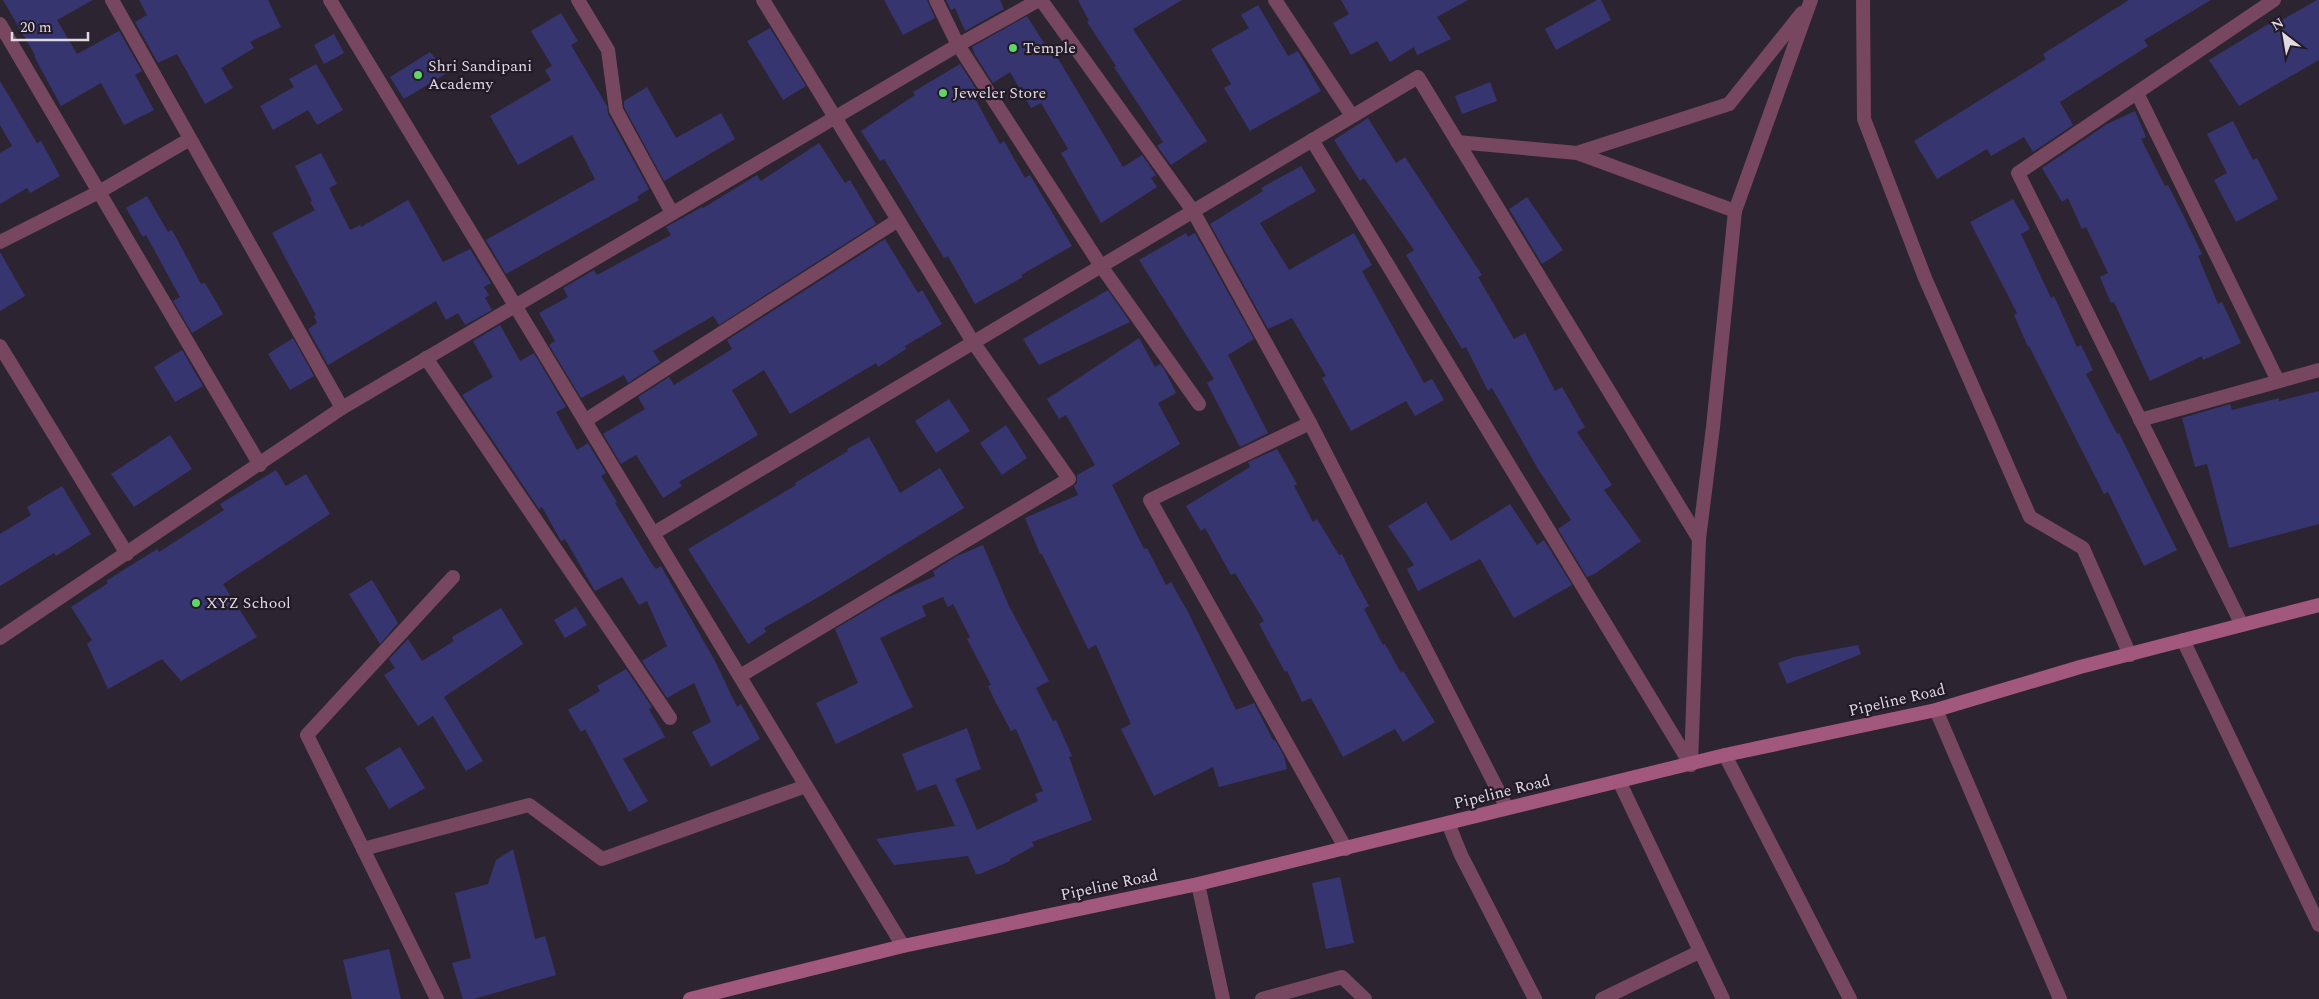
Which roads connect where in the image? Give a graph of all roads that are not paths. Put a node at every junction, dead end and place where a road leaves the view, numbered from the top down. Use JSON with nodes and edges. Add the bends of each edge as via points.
{"nodes":[{"id":1,"x":112,"y":0,"type":"edge"},
{"id":2,"x":330,"y":0,"type":"edge"},
{"id":3,"x":578,"y":0,"type":"edge"},
{"id":4,"x":763,"y":0,"type":"edge"},
{"id":5,"x":936,"y":0,"type":"edge"},
{"id":6,"x":1040,"y":0,"type":"edge"},
{"id":7,"x":1275,"y":0,"type":"edge"},
{"id":8,"x":1863,"y":0,"type":"edge"},
{"id":9,"x":2274,"y":0,"type":"edge"},
{"id":10,"x":1811,"y":1,"type":"edge"},
{"id":11,"x":0,"y":24,"type":"edge"},
{"id":12,"x":958,"y":45,"type":"junction"},
{"id":13,"x":2137,"y":93,"type":"junction"},
{"id":14,"x":1352,"y":116,"type":"junction"},
{"id":15,"x":835,"y":117,"type":"junction"},
{"id":16,"x":190,"y":139,"type":"junction"},
{"id":17,"x":1312,"y":140,"type":"junction"},
{"id":18,"x":1457,"y":142,"type":"junction"},
{"id":19,"x":1578,"y":152,"type":"junction"},
{"id":20,"x":99,"y":192,"type":"junction"},
{"id":21,"x":1193,"y":211,"type":"junction"},
{"id":22,"x":1735,"y":211,"type":"junction"},
{"id":23,"x":672,"y":213,"type":"junction"},
{"id":24,"x":898,"y":220,"type":"junction"},
{"id":25,"x":0,"y":242,"type":"edge"},
{"id":26,"x":1101,"y":266,"type":"junction"},
{"id":27,"x":516,"y":305,"type":"junction"},
{"id":28,"x":973,"y":342,"type":"junction"},
{"id":29,"x":0,"y":346,"type":"edge"},
{"id":30,"x":426,"y":358,"type":"junction"},
{"id":31,"x":2319,"y":370,"type":"edge"},
{"id":32,"x":2278,"y":381,"type":"junction"},
{"id":33,"x":1199,"y":404,"type":"dead end"},
{"id":34,"x":342,"y":408,"type":"junction"},
{"id":35,"x":586,"y":420,"type":"junction"},
{"id":36,"x":2140,"y":420,"type":"junction"},
{"id":37,"x":1310,"y":423,"type":"junction"},
{"id":38,"x":260,"y":465,"type":"junction"},
{"id":39,"x":654,"y":533,"type":"junction"},
{"id":40,"x":1699,"y":539,"type":"junction"},
{"id":41,"x":126,"y":554,"type":"junction"},
{"id":42,"x":453,"y":577,"type":"dead end"},
{"id":43,"x":2319,"y":605,"type":"edge"},
{"id":44,"x":2242,"y":625,"type":"junction"},
{"id":45,"x":0,"y":638,"type":"edge"},
{"id":46,"x":2183,"y":640,"type":"junction"},
{"id":47,"x":2130,"y":655,"type":"junction"},
{"id":48,"x":740,"y":676,"type":"junction"},
{"id":49,"x":1936,"y":710,"type":"junction"},
{"id":50,"x":670,"y":718,"type":"dead end"},
{"id":51,"x":1725,"y":755,"type":"junction"},
{"id":52,"x":1691,"y":765,"type":"junction"},
{"id":53,"x":1619,"y":781,"type":"junction"},
{"id":54,"x":806,"y":786,"type":"junction"},
{"id":55,"x":1507,"y":808,"type":"junction"},
{"id":56,"x":1448,"y":824,"type":"junction"},
{"id":57,"x":1346,"y":849,"type":"junction"},
{"id":58,"x":363,"y":850,"type":"junction"},
{"id":59,"x":1198,"y":884,"type":"junction"},
{"id":60,"x":2319,"y":925,"type":"edge"},
{"id":61,"x":903,"y":946,"type":"junction"},
{"id":62,"x":1700,"y":952,"type":"junction"},
{"id":63,"x":700,"y":998,"type":"edge"},
{"id":64,"x":2056,"y":998,"type":"edge"},
{"id":65,"x":437,"y":999,"type":"edge"},
{"id":66,"x":1223,"y":999,"type":"edge"},
{"id":67,"x":1262,"y":999,"type":"edge"},
{"id":68,"x":1365,"y":999,"type":"edge"},
{"id":69,"x":1535,"y":999,"type":"edge"},
{"id":70,"x":1602,"y":999,"type":"edge"},
{"id":71,"x":1723,"y":999,"type":"edge"},
{"id":72,"x":1850,"y":999,"type":"edge"}],
"edges":[{"from":1,"to":16,"type":"street"},
{"from":2,"to":27,"type":"street"},
{"from":3,"to":23,"type":"street","via":[[608,50],[616,110]]},
{"from":4,"to":15,"type":"street"},
{"from":5,"to":12,"type":"street"},
{"from":6,"to":12,"type":"street"},
{"from":6,"to":21,"type":"street"},
{"from":7,"to":14,"type":"street"},
{"from":8,"to":47,"type":"street","via":[[1864,119],[1925,278],[2030,517],[2083,548]]},
{"from":9,"to":13,"type":"street"},
{"from":10,"to":19,"type":"street","via":[[1730,104]]},
{"from":10,"to":22,"type":"street"},
{"from":11,"to":20,"type":"street"},
{"from":12,"to":15,"type":"street"},
{"from":12,"to":26,"type":"street"},
{"from":13,"to":32,"type":"street"},
{"from":13,"to":36,"type":"street","via":[[2018,173]]},
{"from":14,"to":17,"type":"street"},
{"from":14,"to":18,"type":"street","via":[[1418,77]]},
{"from":15,"to":23,"type":"street"},
{"from":15,"to":24,"type":"street"},
{"from":16,"to":20,"type":"street"},
{"from":16,"to":34,"type":"street"},
{"from":17,"to":21,"type":"street"},
{"from":17,"to":52,"type":"street"},
{"from":18,"to":19,"type":"street"},
{"from":18,"to":40,"type":"street"},
{"from":19,"to":22,"type":"street"},
{"from":20,"to":25,"type":"street"},
{"from":20,"to":38,"type":"street"},
{"from":21,"to":26,"type":"street"},
{"from":21,"to":37,"type":"street"},
{"from":22,"to":40,"type":"street"},
{"from":23,"to":27,"type":"street"},
{"from":24,"to":28,"type":"street"},
{"from":24,"to":35,"type":"street"},
{"from":26,"to":28,"type":"street"},
{"from":26,"to":33,"type":"street"},
{"from":27,"to":30,"type":"street"},
{"from":27,"to":35,"type":"street"},
{"from":28,"to":39,"type":"street"},
{"from":28,"to":48,"type":"street","via":[[1070,479]]},
{"from":29,"to":41,"type":"street"},
{"from":30,"to":34,"type":"street"},
{"from":30,"to":50,"type":"street"},
{"from":31,"to":32,"type":"street"},
{"from":32,"to":36,"type":"street"},
{"from":34,"to":38,"type":"street"},
{"from":35,"to":39,"type":"street"},
{"from":36,"to":44,"type":"street"},
{"from":37,"to":55,"type":"street"},
{"from":37,"to":57,"type":"street","via":[[1150,500]]},
{"from":38,"to":41,"type":"street"},
{"from":39,"to":48,"type":"street"},
{"from":40,"to":52,"type":"street"},
{"from":41,"to":45,"type":"street"},
{"from":42,"to":58,"type":"street","via":[[307,736]]},
{"from":43,"to":44,"type":"main road","name":"Pipeline Road"},
{"from":44,"to":46,"type":"main road","name":"Pipeline Road"},
{"from":46,"to":47,"type":"main road","name":"Pipeline Road"},
{"from":46,"to":60,"type":"street"},
{"from":47,"to":49,"type":"main road","name":"Pipeline Road"},
{"from":48,"to":54,"type":"street"},
{"from":49,"to":51,"type":"main road","name":"Pipeline Road"},
{"from":49,"to":64,"type":"street"},
{"from":51,"to":52,"type":"main road","name":"Pipeline Road"},
{"from":51,"to":72,"type":"street"},
{"from":52,"to":53,"type":"main road","name":"Pipeline Road"},
{"from":53,"to":55,"type":"main road","name":"Pipeline Road"},
{"from":53,"to":62,"type":"street"},
{"from":54,"to":58,"type":"street","via":[[602,859],[529,805]]},
{"from":54,"to":61,"type":"street"},
{"from":55,"to":56,"type":"main road","name":"Pipeline Road"},
{"from":56,"to":57,"type":"main road","name":"Pipeline Road"},
{"from":56,"to":69,"type":"street"},
{"from":57,"to":59,"type":"main road","name":"Pipeline Road"},
{"from":58,"to":65,"type":"street"},
{"from":59,"to":61,"type":"main road","name":"Pipeline Road"},
{"from":59,"to":66,"type":"street"},
{"from":61,"to":63,"type":"main road","name":"Pipeline Road"},
{"from":62,"to":70,"type":"street"},
{"from":62,"to":71,"type":"street"},
{"from":67,"to":68,"type":"street","via":[[1342,977]]}]}
